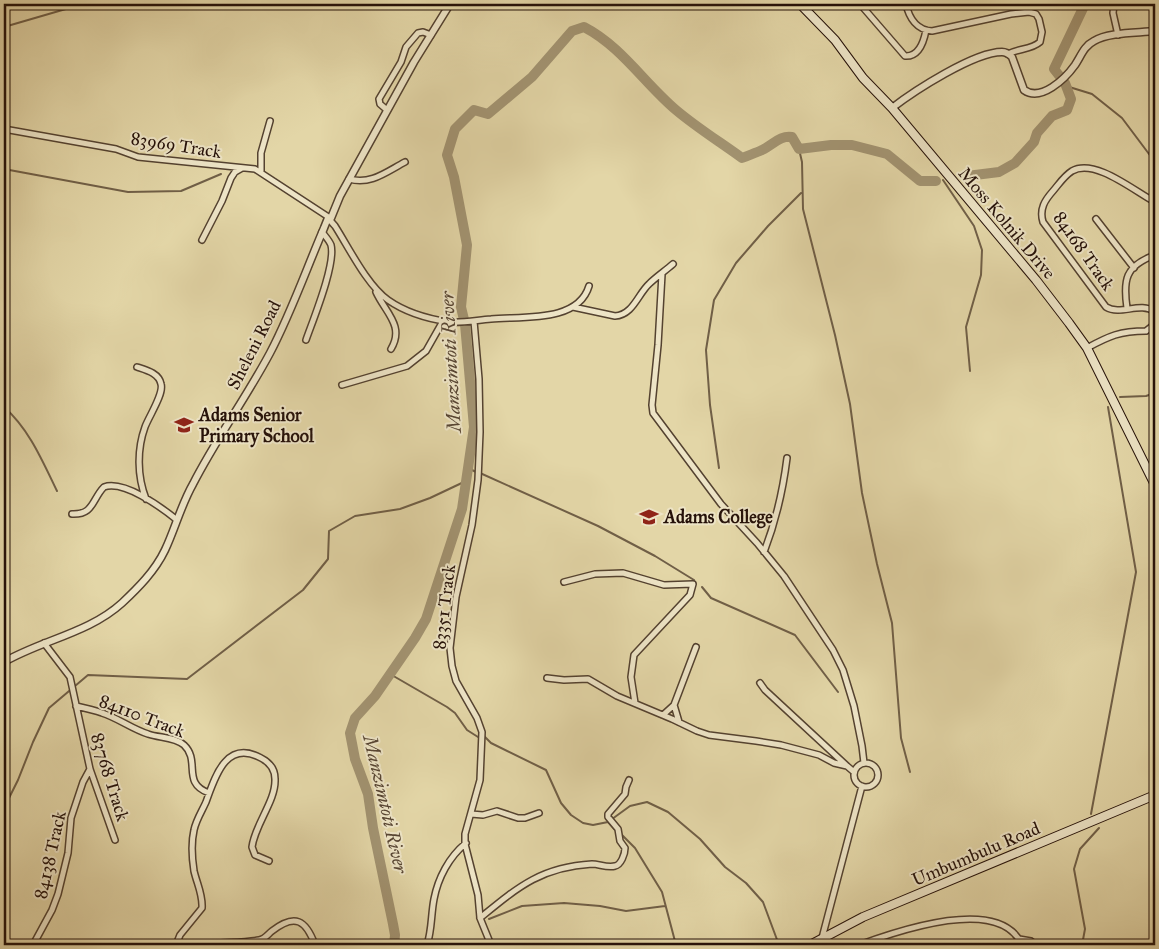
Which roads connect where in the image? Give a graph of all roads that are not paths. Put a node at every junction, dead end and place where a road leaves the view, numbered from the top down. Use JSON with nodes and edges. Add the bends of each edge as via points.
{"nodes":[{"id":1,"x":450,"y":4,"type":"edge"},
{"id":2,"x":800,"y":4,"type":"edge"},
{"id":3,"x":860,"y":4,"type":"edge"},
{"id":4,"x":906,"y":4,"type":"edge"},
{"id":5,"x":1114,"y":4,"type":"edge"},
{"id":6,"x":926,"y":30,"type":"junction"},
{"id":7,"x":1155,"y":31,"type":"edge"},
{"id":8,"x":431,"y":35,"type":"junction"},
{"id":9,"x":1118,"y":35,"type":"junction"},
{"id":10,"x":1008,"y":54,"type":"junction"},
{"id":11,"x":892,"y":108,"type":"junction"},
{"id":12,"x":387,"y":110,"type":"junction"},
{"id":13,"x":270,"y":121,"type":"dead end"},
{"id":14,"x":4,"y":129,"type":"edge"},
{"id":15,"x":404,"y":162,"type":"dead end"},
{"id":16,"x":242,"y":168,"type":"junction"},
{"id":17,"x":261,"y":172,"type":"junction"},
{"id":18,"x":349,"y":179,"type":"junction"},
{"id":19,"x":1155,"y":202,"type":"edge"},
{"id":20,"x":330,"y":218,"type":"junction"},
{"id":21,"x":1096,"y":219,"type":"dead end"},
{"id":22,"x":322,"y":232,"type":"junction"},
{"id":23,"x":202,"y":240,"type":"dead end"},
{"id":24,"x":1155,"y":255,"type":"edge"},
{"id":25,"x":673,"y":264,"type":"dead end"},
{"id":26,"x":1134,"y":268,"type":"junction"},
{"id":27,"x":662,"y":274,"type":"junction"},
{"id":28,"x":589,"y":286,"type":"dead end"},
{"id":29,"x":375,"y":287,"type":"junction"},
{"id":30,"x":573,"y":307,"type":"junction"},
{"id":31,"x":1127,"y":308,"type":"junction"},
{"id":32,"x":1155,"y":312,"type":"edge"},
{"id":33,"x":443,"y":321,"type":"junction"},
{"id":34,"x":471,"y":321,"type":"junction"},
{"id":35,"x":1155,"y":324,"type":"edge"},
{"id":36,"x":306,"y":340,"type":"dead end"},
{"id":37,"x":1087,"y":348,"type":"junction"},
{"id":38,"x":391,"y":349,"type":"dead end"},
{"id":39,"x":137,"y":367,"type":"dead end"},
{"id":40,"x":342,"y":384,"type":"dead end"},
{"id":41,"x":787,"y":458,"type":"dead end"},
{"id":42,"x":1155,"y":485,"type":"edge"},
{"id":43,"x":146,"y":499,"type":"junction"},
{"id":44,"x":72,"y":514,"type":"dead end"},
{"id":45,"x":177,"y":520,"type":"junction"},
{"id":46,"x":764,"y":552,"type":"junction"},
{"id":47,"x":564,"y":582,"type":"dead end"},
{"id":48,"x":44,"y":643,"type":"junction"},
{"id":49,"x":696,"y":648,"type":"dead end"},
{"id":50,"x":4,"y":662,"type":"edge"},
{"id":51,"x":547,"y":678,"type":"dead end"},
{"id":52,"x":760,"y":683,"type":"dead end"},
{"id":53,"x":635,"y":702,"type":"junction"},
{"id":54,"x":674,"y":705,"type":"junction"},
{"id":55,"x":76,"y":706,"type":"junction"},
{"id":56,"x":663,"y":715,"type":"junction"},
{"id":57,"x":679,"y":722,"type":"junction"},
{"id":58,"x":864,"y":763,"type":"junction"},
{"id":59,"x":847,"y":766,"type":"junction"},
{"id":60,"x":90,"y":769,"type":"junction"},
{"id":61,"x":854,"y":772,"type":"junction"},
{"id":62,"x":629,"y":780,"type":"dead end"},
{"id":63,"x":862,"y":786,"type":"junction"},
{"id":64,"x":209,"y":793,"type":"junction"},
{"id":65,"x":1155,"y":795,"type":"edge"},
{"id":66,"x":539,"y":813,"type":"dead end"},
{"id":67,"x":471,"y":814,"type":"junction"},
{"id":68,"x":115,"y":840,"type":"dead end"},
{"id":69,"x":466,"y":842,"type":"junction"},
{"id":70,"x":269,"y":861,"type":"dead end"},
{"id":71,"x":480,"y":918,"type":"junction"},
{"id":72,"x":1019,"y":939,"type":"junction"},
{"id":73,"x":824,"y":942,"type":"edge"},
{"id":74,"x":33,"y":945,"type":"edge"},
{"id":75,"x":176,"y":945,"type":"edge"},
{"id":76,"x":200,"y":945,"type":"edge"},
{"id":77,"x":315,"y":945,"type":"edge"},
{"id":78,"x":427,"y":945,"type":"edge"},
{"id":79,"x":491,"y":945,"type":"edge"},
{"id":80,"x":810,"y":945,"type":"edge"},
{"id":81,"x":859,"y":945,"type":"edge"},
{"id":82,"x":1022,"y":945,"type":"edge"},
{"id":83,"x":1036,"y":945,"type":"edge"}],
"edges":[{"from":1,"to":8,"type":"street","name":"Sheleni Road"},
{"from":2,"to":11,"type":"main road","name":"Moss Kolnik Drive"},
{"from":3,"to":6,"type":"street","via":[[905,56],[911,56],[918,50]]},
{"from":4,"to":6,"type":"street","via":[[911,19]]},
{"from":5,"to":9,"type":"street"},
{"from":6,"to":10,"type":"street","via":[[938,31],[1020,13],[1036,14],[1042,32],[1040,42]]},
{"from":7,"to":9,"type":"street"},
{"from":8,"to":12,"type":"street","name":"Sheleni Road"},
{"from":8,"to":12,"type":"street","via":[[418,33],[406,47],[379,99]]},
{"from":9,"to":10,"type":"street","via":[[1089,44],[1067,75],[1039,94],[1024,90]]},
{"from":10,"to":11,"type":"street","via":[[990,54],[955,68]]},
{"from":11,"to":37,"type":"main road","name":"Moss Kolnik Drive","via":[[1036,280]]},
{"from":12,"to":18,"type":"street","name":"Sheleni Road"},
{"from":13,"to":17,"type":"street","via":[[261,153]]},
{"from":14,"to":16,"type":"street","name":"83969 Track","via":[[116,149],[138,157]]},
{"from":15,"to":18,"type":"street","via":[[374,179],[359,182]]},
{"from":16,"to":17,"type":"street","name":"83969 Track"},
{"from":16,"to":23,"type":"street","via":[[231,178]]},
{"from":17,"to":20,"type":"street","name":"83969 Track"},
{"from":18,"to":20,"type":"street","name":"Sheleni Road"},
{"from":19,"to":31,"type":"street","name":"84168 Track","via":[[1109,175],[1092,168],[1081,168],[1066,175],[1047,198],[1042,210],[1045,224],[1104,305],[1114,310]]},
{"from":20,"to":22,"type":"street","name":"Sheleni Road"},
{"from":20,"to":29,"type":"street"},
{"from":21,"to":26,"type":"street"},
{"from":22,"to":36,"type":"street","via":[[331,246],[332,256]]},
{"from":22,"to":45,"type":"street","name":"Sheleni Road","via":[[270,352],[201,469]]},
{"from":24,"to":26,"type":"street"},
{"from":25,"to":27,"type":"street"},
{"from":26,"to":31,"type":"street","via":[[1126,280]]},
{"from":27,"to":30,"type":"street","via":[[649,283],[635,303],[621,315]]},
{"from":27,"to":46,"type":"street","via":[[653,413],[721,504]]},
{"from":28,"to":30,"type":"street","via":[[584,298]]},
{"from":29,"to":33,"type":"street","via":[[398,307]]},
{"from":29,"to":38,"type":"street","via":[[394,324],[397,339]]},
{"from":30,"to":34,"type":"street","via":[[551,315]]},
{"from":31,"to":32,"type":"street","name":"84168 Track","via":[[1145,308]]},
{"from":33,"to":34,"type":"street"},
{"from":33,"to":40,"type":"street","via":[[426,351],[407,366]]},
{"from":34,"to":67,"type":"street","name":"83351 Track","via":[[479,379],[477,486],[450,648],[456,681],[482,732],[480,780]]},
{"from":35,"to":37,"type":"street","via":[[1146,332],[1117,333]]},
{"from":37,"to":42,"type":"main road","name":"Moss Kolnik Drive"},
{"from":39,"to":43,"type":"street","via":[[154,374],[162,385],[142,437],[139,478]]},
{"from":41,"to":46,"type":"street","via":[[780,503]]},
{"from":43,"to":44,"type":"street","via":[[110,485],[100,491],[89,510],[83,514]]},
{"from":43,"to":45,"type":"street"},
{"from":45,"to":48,"type":"street","name":"Sheleni Road","via":[[156,565],[121,604],[87,625]]},
{"from":46,"to":58,"type":"street","via":[[795,593],[843,670],[859,727]]},
{"from":47,"to":53,"type":"street","via":[[595,574],[622,573],[664,585],[693,584],[690,595],[634,655],[631,677]]},
{"from":48,"to":50,"type":"street","name":"Sheleni Road"},
{"from":48,"to":55,"type":"street","name":"83768 Track","via":[[70,677]]},
{"from":49,"to":54,"type":"street"},
{"from":51,"to":53,"type":"street","via":[[588,679],[617,696]]},
{"from":52,"to":59,"type":"street"},
{"from":53,"to":56,"type":"street"},
{"from":54,"to":56,"type":"street"},
{"from":54,"to":57,"type":"street"},
{"from":55,"to":60,"type":"street","name":"83768 Track"},
{"from":55,"to":64,"type":"street","name":"84110 Track","via":[[102,713],[146,734],[182,743],[191,758],[195,784]]},
{"from":56,"to":57,"type":"street"},
{"from":57,"to":59,"type":"street","via":[[709,735],[781,745]]},
{"from":58,"to":61,"type":"street"},
{"from":58,"to":63,"type":"street","via":[[874,765],[878,778],[872,786]]},
{"from":59,"to":61,"type":"street"},
{"from":60,"to":68,"type":"street","name":"83768 Track"},
{"from":60,"to":74,"type":"street","name":"84138 Track","via":[[71,818],[68,853],[58,894]]},
{"from":61,"to":63,"type":"street","via":[[856,782]]},
{"from":62,"to":71,"type":"street","via":[[626,794],[608,814],[625,848],[619,864],[560,868],[541,874]]},
{"from":63,"to":73,"type":"street"},
{"from":64,"to":70,"type":"street","via":[[222,764],[234,756],[254,755],[270,765],[275,784],[252,847],[255,856]]},
{"from":64,"to":75,"type":"street","via":[[196,823],[192,844],[202,908]]},
{"from":65,"to":73,"type":"main road","name":"Umbumbulu Road","via":[[863,917]]},
{"from":66,"to":67,"type":"street","via":[[525,818],[497,812]]},
{"from":67,"to":69,"type":"street","name":"83351 Track"},
{"from":69,"to":71,"type":"street","name":"83351 Track"},
{"from":69,"to":78,"type":"street","via":[[442,873]]},
{"from":71,"to":79,"type":"street","name":"83351 Track"},
{"from":72,"to":81,"type":"street","via":[[1009,928],[993,921],[970,919],[896,932]]},
{"from":72,"to":82,"type":"street"},
{"from":72,"to":83,"type":"street"},
{"from":73,"to":80,"type":"main road","name":"Umbumbulu Road"},
{"from":76,"to":77,"type":"street","via":[[260,940],[278,927],[295,922],[303,923]]}]}
